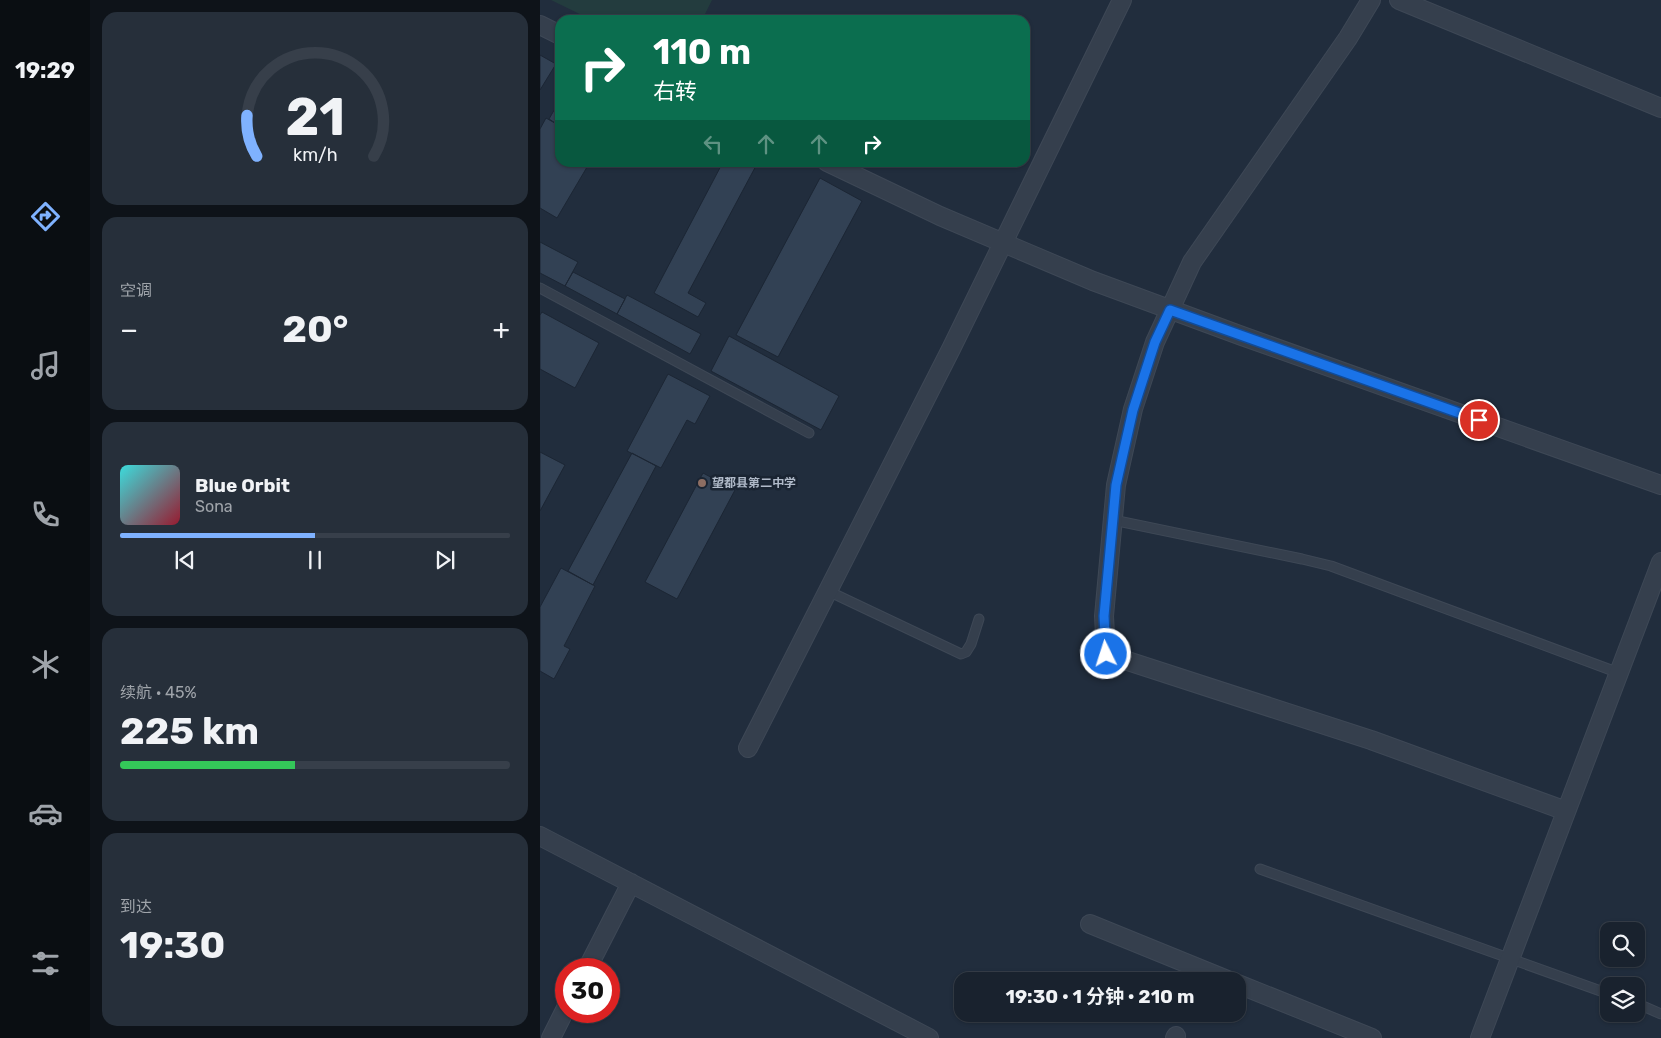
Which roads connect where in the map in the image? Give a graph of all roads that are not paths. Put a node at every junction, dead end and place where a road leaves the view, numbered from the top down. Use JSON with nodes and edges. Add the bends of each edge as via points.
{"nodes":[{"id":1,"x":1122,"y":0,"type":"edge"},
{"id":2,"x":1371,"y":0,"type":"edge"},
{"id":3,"x":1399,"y":0,"type":"edge"},
{"id":4,"x":540,"y":25,"type":"edge"},
{"id":5,"x":555,"y":32,"type":"edge"},
{"id":6,"x":1661,"y":108,"type":"edge"},
{"id":7,"x":837,"y":167,"type":"edge"},
{"id":8,"x":1003,"y":243,"type":"junction"},
{"id":9,"x":540,"y":288,"type":"edge"},
{"id":10,"x":1170,"y":310,"type":"junction"},
{"id":11,"x":809,"y":433,"type":"dead end"},
{"id":12,"x":1661,"y":484,"type":"edge"},
{"id":13,"x":1112,"y":520,"type":"junction"},
{"id":14,"x":1659,"y":570,"type":"edge"},
{"id":15,"x":828,"y":591,"type":"junction"},
{"id":16,"x":979,"y":619,"type":"dead end"},
{"id":17,"x":1619,"y":673,"type":"junction"},
{"id":18,"x":748,"y":748,"type":"dead end"},
{"id":19,"x":1566,"y":811,"type":"junction"},
{"id":20,"x":540,"y":836,"type":"edge"},
{"id":21,"x":1260,"y":869,"type":"dead end"},
{"id":22,"x":631,"y":882,"type":"junction"},
{"id":23,"x":1090,"y":924,"type":"dead end"},
{"id":24,"x":593,"y":958,"type":"edge"},
{"id":25,"x":1510,"y":959,"type":"junction"},
{"id":26,"x":1208,"y":972,"type":"edge"},
{"id":27,"x":1246,"y":987,"type":"edge"},
{"id":28,"x":1600,"y":991,"type":"edge"},
{"id":29,"x":1645,"y":1007,"type":"edge"},
{"id":30,"x":1661,"y":1014,"type":"edge"},
{"id":31,"x":558,"y":1023,"type":"edge"},
{"id":32,"x":551,"y":1038,"type":"edge"},
{"id":33,"x":929,"y":1038,"type":"edge"},
{"id":34,"x":1372,"y":1038,"type":"edge"},
{"id":35,"x":1480,"y":1038,"type":"edge"}],
"edges":[{"from":1,"to":8,"type":"street"},
{"from":2,"to":10,"type":"street","via":[[1192,262]]},
{"from":3,"to":6,"type":"street"},
{"from":4,"to":5,"type":"street"},
{"from":7,"to":8,"type":"street"},
{"from":8,"to":10,"type":"street"},
{"from":8,"to":15,"type":"street"},
{"from":9,"to":11,"type":"lane"},
{"from":10,"to":12,"type":"street"},
{"from":10,"to":13,"type":"street","via":[[1155,342],[1133,410],[1116,485]]},
{"from":13,"to":17,"type":"lane","via":[[1330,566]]},
{"from":13,"to":19,"type":"street","via":[[1104,616],[1106,654],[1371,740]]},
{"from":14,"to":17,"type":"street"},
{"from":15,"to":16,"type":"lane","via":[[961,654],[971,644]]},
{"from":15,"to":18,"type":"street"},
{"from":17,"to":19,"type":"street"},
{"from":19,"to":25,"type":"street"},
{"from":20,"to":22,"type":"street"},
{"from":21,"to":25,"type":"lane"},
{"from":22,"to":24,"type":"street"},
{"from":22,"to":33,"type":"street"},
{"from":23,"to":26,"type":"street"},
{"from":25,"to":28,"type":"lane"},
{"from":25,"to":35,"type":"street"},
{"from":27,"to":34,"type":"street"},
{"from":29,"to":30,"type":"lane"},
{"from":31,"to":32,"type":"street"}]}
